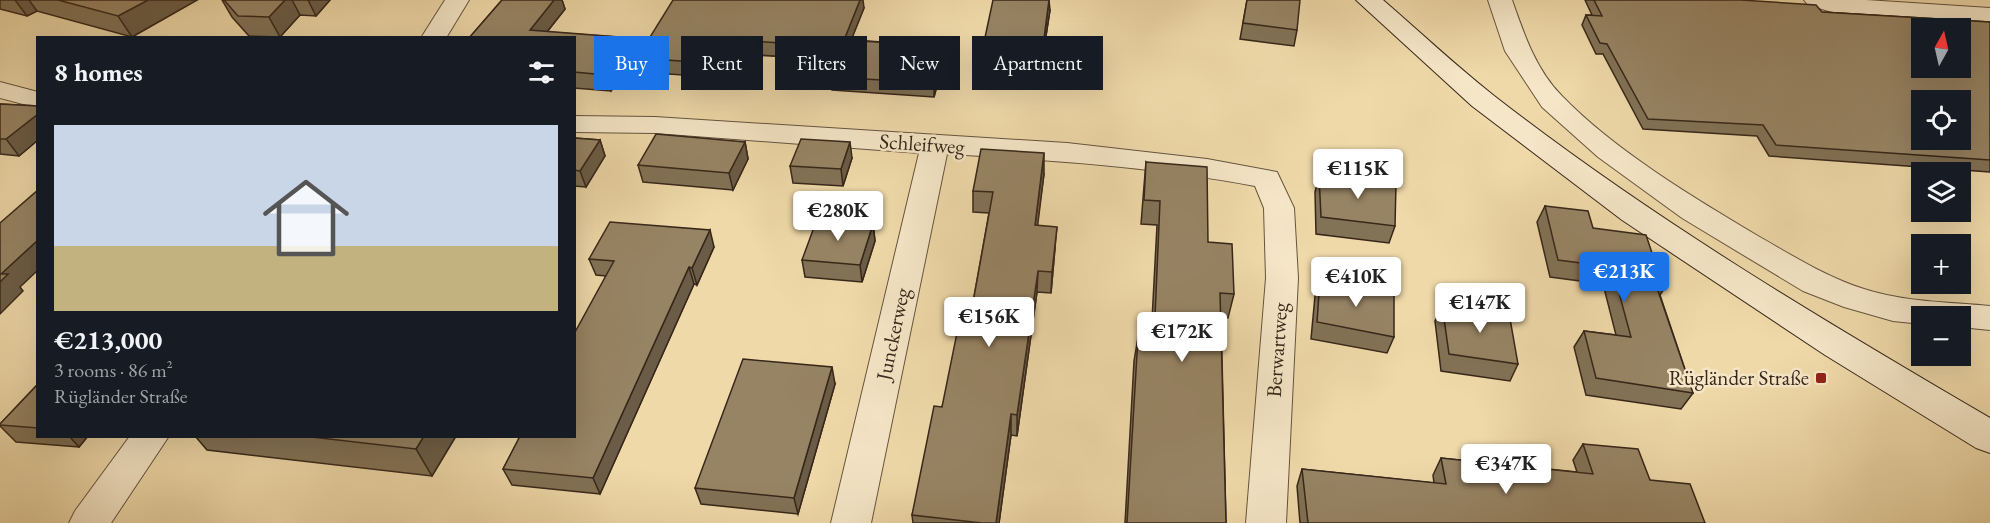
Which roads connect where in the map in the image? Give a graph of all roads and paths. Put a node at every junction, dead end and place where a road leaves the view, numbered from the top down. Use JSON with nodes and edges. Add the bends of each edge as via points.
{"nodes":[{"id":1,"x":457,"y":0,"type":"edge"},
{"id":2,"x":1368,"y":0,"type":"edge"},
{"id":3,"x":1500,"y":0,"type":"edge"},
{"id":4,"x":1816,"y":0,"type":"edge"},
{"id":5,"x":1990,"y":15,"type":"edge"},
{"id":6,"x":434,"y":36,"type":"edge"},
{"id":7,"x":0,"y":90,"type":"edge"},
{"id":8,"x":36,"y":99,"type":"edge"},
{"id":9,"x":576,"y":124,"type":"edge"},
{"id":10,"x":935,"y":145,"type":"junction"},
{"id":11,"x":1267,"y":179,"type":"joint"},
{"id":12,"x":1990,"y":318,"type":"edge"},
{"id":13,"x":1990,"y":436,"type":"edge"},
{"id":14,"x":150,"y":438,"type":"edge"},
{"id":15,"x":89,"y":523,"type":"edge"},
{"id":16,"x":851,"y":523,"type":"edge"},
{"id":17,"x":1266,"y":523,"type":"edge"}],
"edges":[{"from":1,"to":6,"type":"street"},
{"from":2,"to":13,"type":"main road","via":[[1482,100],[1633,213],[1838,346]]},
{"from":3,"to":12,"type":"street","via":[[1518,51],[1551,101],[1608,151],[1693,211],[1814,283],[1856,299],[1893,309]]},
{"from":4,"to":5,"type":"street","via":[[1832,5]]},
{"from":7,"to":8,"type":"street"},
{"from":9,"to":10,"type":"street","name":"Schleifweg","via":[[655,125]]},
{"from":10,"to":11,"type":"street","name":"Schleifweg","via":[[1067,152],[1208,168]]},
{"from":10,"to":16,"type":"street","name":"Junckerweg"},
{"from":11,"to":17,"type":"street","name":"Berwartweg","via":[[1279,208],[1282,278]]},
{"from":14,"to":15,"type":"street"}]}
